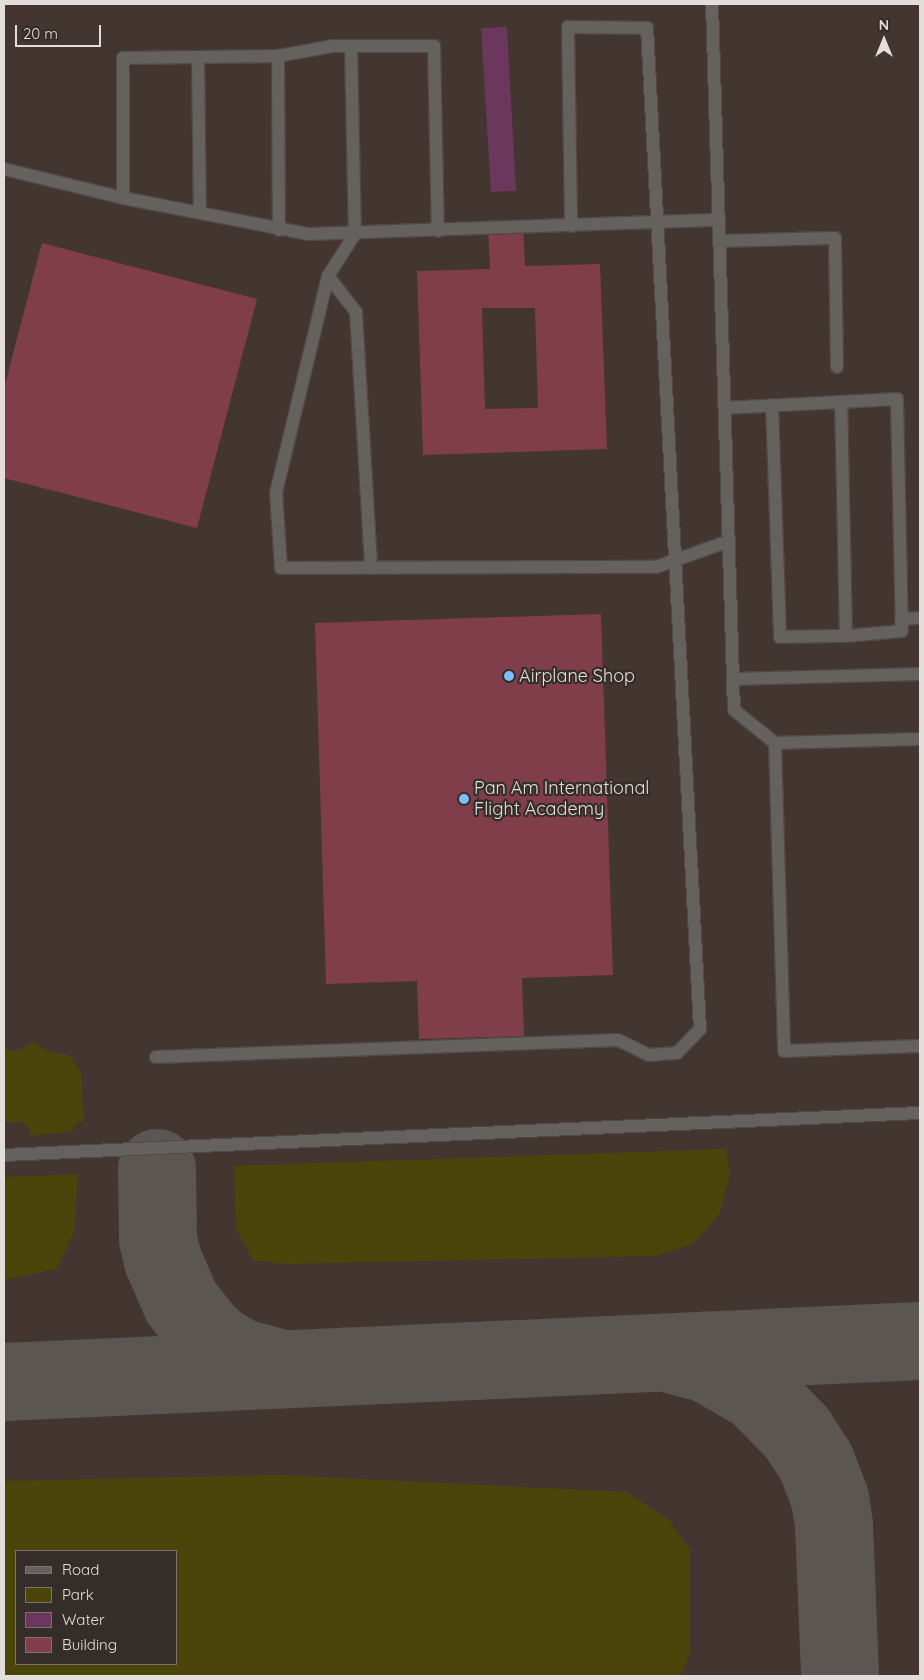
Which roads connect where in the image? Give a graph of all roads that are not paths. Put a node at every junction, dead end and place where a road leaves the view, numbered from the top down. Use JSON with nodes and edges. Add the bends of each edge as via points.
{"nodes":[{"id":1,"x":712,"y":4,"type":"edge"},
{"id":2,"x":351,"y":46,"type":"junction"},
{"id":3,"x":278,"y":56,"type":"junction"},
{"id":4,"x":198,"y":57,"type":"junction"},
{"id":5,"x":4,"y":170,"type":"edge"},
{"id":6,"x":123,"y":198,"type":"junction"},
{"id":7,"x":200,"y":212,"type":"junction"},
{"id":8,"x":719,"y":220,"type":"junction"},
{"id":9,"x":658,"y":223,"type":"junction"},
{"id":10,"x":572,"y":226,"type":"junction"},
{"id":11,"x":279,"y":230,"type":"junction"},
{"id":12,"x":438,"y":232,"type":"junction"},
{"id":13,"x":355,"y":234,"type":"junction"},
{"id":14,"x":720,"y":240,"type":"junction"},
{"id":15,"x":328,"y":276,"type":"junction"},
{"id":16,"x":837,"y":367,"type":"dead end"},
{"id":17,"x":841,"y":402,"type":"junction"},
{"id":18,"x":772,"y":405,"type":"junction"},
{"id":19,"x":725,"y":408,"type":"junction"},
{"id":20,"x":729,"y":541,"type":"junction"},
{"id":21,"x":678,"y":559,"type":"junction"},
{"id":22,"x":371,"y":568,"type":"junction"},
{"id":23,"x":920,"y":618,"type":"edge"},
{"id":24,"x":901,"y":619,"type":"junction"},
{"id":25,"x":846,"y":636,"type":"junction"},
{"id":26,"x":920,"y":674,"type":"edge"},
{"id":27,"x":733,"y":679,"type":"junction"},
{"id":28,"x":920,"y":739,"type":"edge"},
{"id":29,"x":775,"y":743,"type":"junction"},
{"id":30,"x":920,"y":1046,"type":"edge"},
{"id":31,"x":156,"y":1057,"type":"dead end"},
{"id":32,"x":920,"y":1113,"type":"edge"},
{"id":33,"x":4,"y":1155,"type":"edge"}],
"edges":[{"from":1,"to":8,"type":"lane"},
{"from":2,"to":3,"type":"lane"},
{"from":2,"to":12,"type":"lane","via":[[434,46]]},
{"from":2,"to":13,"type":"lane"},
{"from":3,"to":4,"type":"lane"},
{"from":3,"to":11,"type":"lane"},
{"from":4,"to":6,"type":"lane","via":[[123,58]]},
{"from":4,"to":7,"type":"lane"},
{"from":5,"to":6,"type":"lane"},
{"from":6,"to":7,"type":"lane"},
{"from":7,"to":11,"type":"lane"},
{"from":8,"to":9,"type":"lane"},
{"from":8,"to":14,"type":"lane"},
{"from":9,"to":10,"type":"lane"},
{"from":9,"to":10,"type":"lane","via":[[647,28],[568,27]]},
{"from":9,"to":21,"type":"lane"},
{"from":10,"to":12,"type":"lane"},
{"from":11,"to":13,"type":"lane"},
{"from":12,"to":13,"type":"lane"},
{"from":13,"to":15,"type":"lane"},
{"from":14,"to":16,"type":"lane","via":[[835,238]]},
{"from":14,"to":19,"type":"lane"},
{"from":15,"to":22,"type":"lane","via":[[356,312]]},
{"from":15,"to":22,"type":"lane","via":[[276,492],[280,568]]},
{"from":17,"to":18,"type":"lane"},
{"from":17,"to":24,"type":"lane","via":[[897,399]]},
{"from":17,"to":25,"type":"lane"},
{"from":18,"to":19,"type":"lane"},
{"from":18,"to":25,"type":"lane","via":[[780,637]]},
{"from":19,"to":20,"type":"lane"},
{"from":20,"to":21,"type":"lane"},
{"from":20,"to":27,"type":"lane"},
{"from":21,"to":22,"type":"lane","via":[[656,567]]},
{"from":21,"to":31,"type":"lane","via":[[700,1029],[677,1053],[649,1055],[618,1040]]},
{"from":23,"to":24,"type":"lane"},
{"from":24,"to":25,"type":"lane","via":[[902,631]]},
{"from":26,"to":27,"type":"lane"},
{"from":27,"to":29,"type":"lane","via":[[734,710]]},
{"from":28,"to":29,"type":"lane"},
{"from":29,"to":30,"type":"lane","via":[[784,1051]]},
{"from":32,"to":33,"type":"lane"}]}
